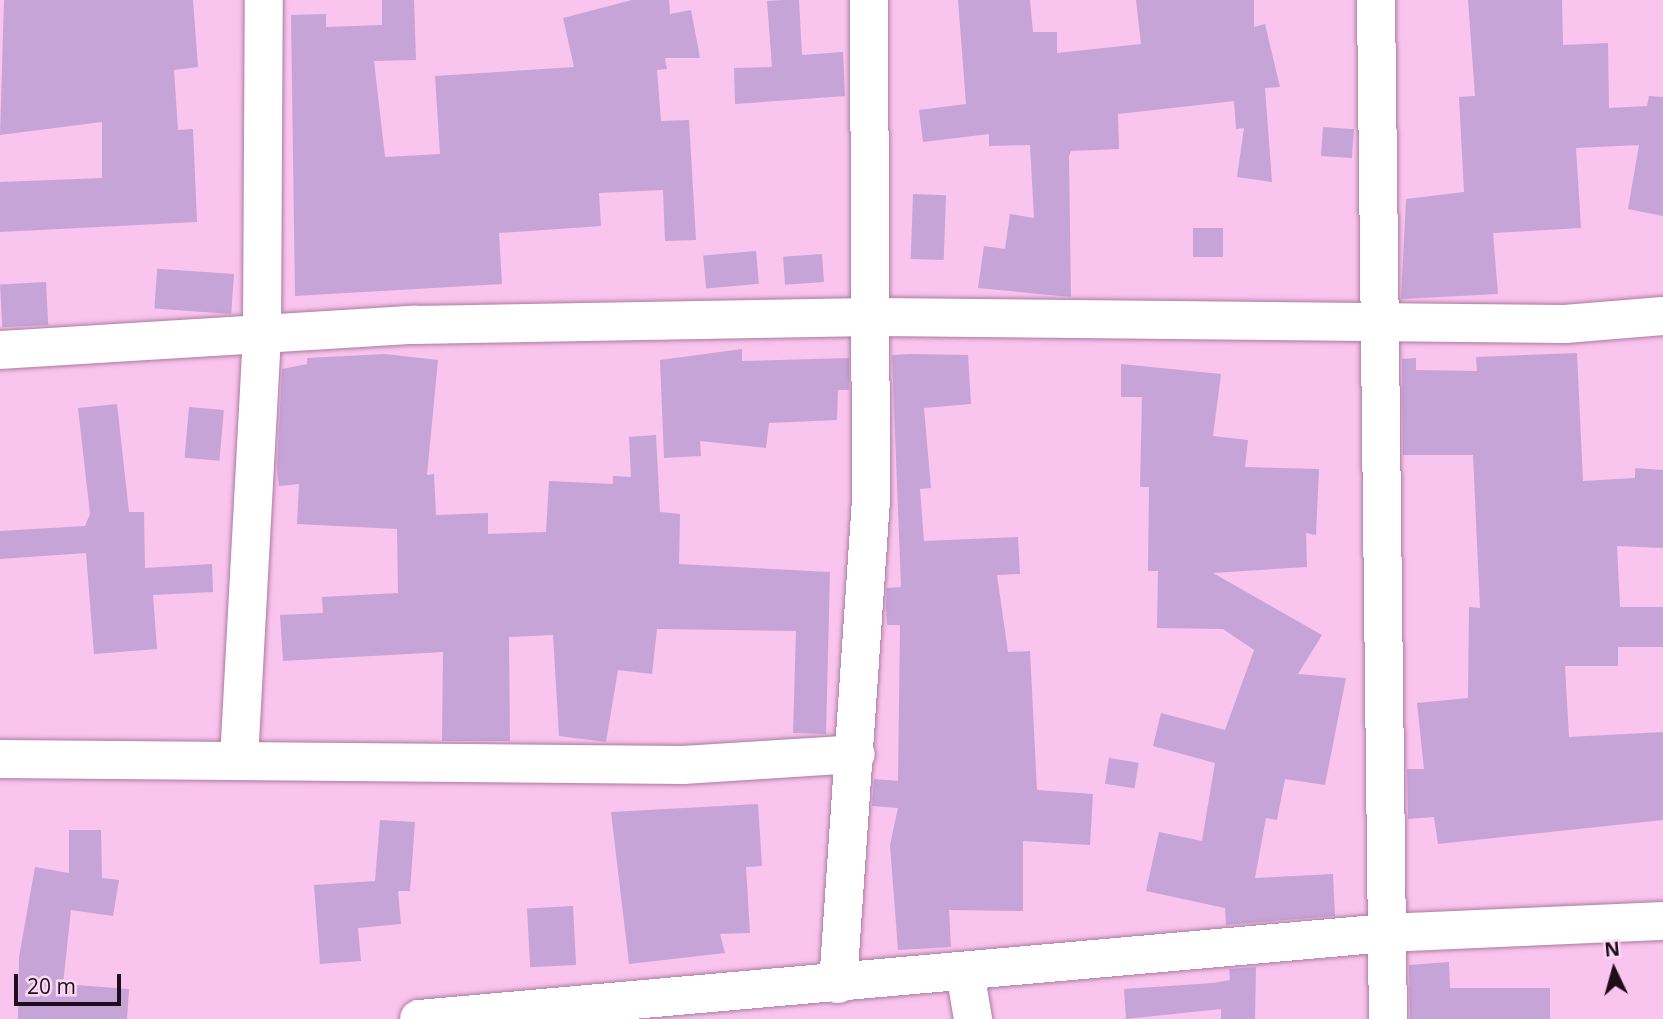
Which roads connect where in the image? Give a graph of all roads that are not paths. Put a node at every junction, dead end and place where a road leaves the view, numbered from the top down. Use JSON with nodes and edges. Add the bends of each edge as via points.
{"nodes":[{"id":1,"x":264,"y":0,"type":"edge"},
{"id":2,"x":869,"y":0,"type":"edge"},
{"id":3,"x":1376,"y":0,"type":"edge"},
{"id":4,"x":1663,"y":316,"type":"edge"},
{"id":5,"x":871,"y":317,"type":"junction"},
{"id":6,"x":1381,"y":325,"type":"junction"},
{"id":7,"x":262,"y":335,"type":"junction"},
{"id":8,"x":0,"y":350,"type":"edge"},
{"id":9,"x":856,"y":754,"type":"junction"},
{"id":10,"x":0,"y":759,"type":"edge"},
{"id":11,"x":239,"y":760,"type":"junction"},
{"id":12,"x":1663,"y":921,"type":"edge"},
{"id":13,"x":1387,"y":933,"type":"junction"},
{"id":14,"x":965,"y":972,"type":"junction"},
{"id":15,"x":838,"y":984,"type":"junction"},
{"id":16,"x":419,"y":1019,"type":"edge"},
{"id":17,"x":973,"y":1019,"type":"edge"},
{"id":18,"x":1388,"y":1019,"type":"edge"}],
"edges":[{"from":1,"to":7,"type":"street"},
{"from":2,"to":5,"type":"street"},
{"from":3,"to":6,"type":"street"},
{"from":4,"to":6,"type":"street"},
{"from":5,"to":6,"type":"street"},
{"from":5,"to":7,"type":"street","via":[[414,325]]},
{"from":5,"to":9,"type":"street","via":[[871,500]]},
{"from":6,"to":13,"type":"street"},
{"from":7,"to":8,"type":"street"},
{"from":7,"to":11,"type":"street"},
{"from":9,"to":11,"type":"street","via":[[683,765]]},
{"from":9,"to":15,"type":"street"},
{"from":10,"to":11,"type":"street"},
{"from":12,"to":13,"type":"street"},
{"from":13,"to":14,"type":"street"},
{"from":13,"to":18,"type":"street"},
{"from":14,"to":15,"type":"street"},
{"from":14,"to":17,"type":"street"},
{"from":15,"to":16,"type":"street"}]}
